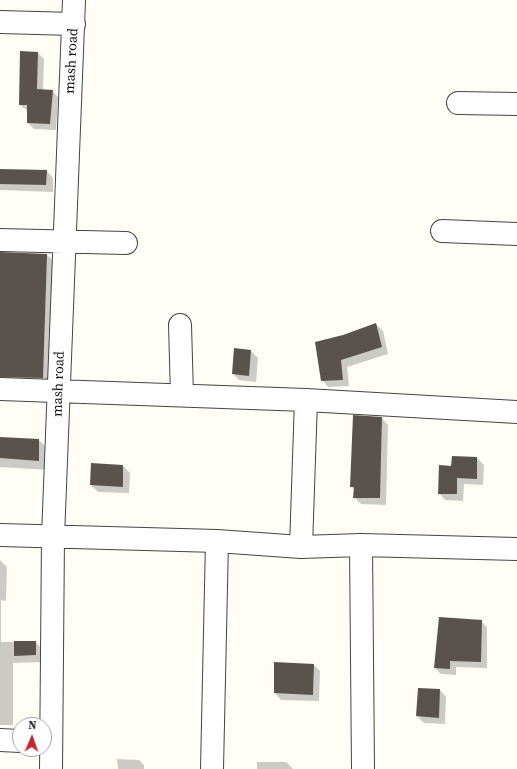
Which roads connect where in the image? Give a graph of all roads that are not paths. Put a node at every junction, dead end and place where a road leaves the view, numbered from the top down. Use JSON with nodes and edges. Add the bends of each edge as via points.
{"nodes":[{"id":1,"x":74,"y":0,"type":"edge"},
{"id":2,"x":0,"y":22,"type":"edge"},
{"id":3,"x":74,"y":24,"type":"junction"},
{"id":4,"x":458,"y":103,"type":"dead end"},
{"id":5,"x":517,"y":104,"type":"edge"},
{"id":6,"x":442,"y":231,"type":"dead end"},
{"id":7,"x":517,"y":234,"type":"edge"},
{"id":8,"x":0,"y":240,"type":"edge"},
{"id":9,"x":64,"y":242,"type":"junction"},
{"id":10,"x":126,"y":243,"type":"dead end"},
{"id":11,"x":180,"y":325,"type":"dead end"},
{"id":12,"x":0,"y":389,"type":"edge"},
{"id":13,"x":58,"y":392,"type":"junction"},
{"id":14,"x":182,"y":395,"type":"junction"},
{"id":15,"x":306,"y":400,"type":"junction"},
{"id":16,"x":517,"y":412,"type":"edge"},
{"id":17,"x":0,"y":535,"type":"edge"},
{"id":18,"x":53,"y":537,"type":"junction"},
{"id":19,"x":217,"y":541,"type":"junction"},
{"id":20,"x":361,"y":545,"type":"junction"},
{"id":21,"x":301,"y":548,"type":"junction"},
{"id":22,"x":517,"y":549,"type":"edge"},
{"id":23,"x":48,"y":717,"type":"edge"},
{"id":24,"x":0,"y":740,"type":"edge"},
{"id":25,"x":12,"y":741,"type":"edge"},
{"id":26,"x":49,"y":757,"type":"edge"},
{"id":27,"x":51,"y":769,"type":"edge"},
{"id":28,"x":212,"y":769,"type":"edge"},
{"id":29,"x":363,"y":769,"type":"edge"}],
"edges":[{"from":1,"to":3,"type":"street","name":"mash road"},
{"from":2,"to":3,"type":"street"},
{"from":3,"to":9,"type":"street","name":"mash road"},
{"from":4,"to":5,"type":"street"},
{"from":6,"to":7,"type":"street"},
{"from":8,"to":9,"type":"street"},
{"from":9,"to":10,"type":"street"},
{"from":9,"to":13,"type":"street","name":"mash road"},
{"from":11,"to":14,"type":"street"},
{"from":12,"to":13,"type":"street"},
{"from":13,"to":14,"type":"street"},
{"from":13,"to":18,"type":"street","name":"mash road"},
{"from":14,"to":15,"type":"street"},
{"from":15,"to":16,"type":"street"},
{"from":15,"to":21,"type":"street"},
{"from":17,"to":18,"type":"street"},
{"from":18,"to":19,"type":"street"},
{"from":18,"to":23,"type":"street","name":"mash road"},
{"from":19,"to":21,"type":"street"},
{"from":19,"to":28,"type":"street"},
{"from":20,"to":21,"type":"street"},
{"from":20,"to":22,"type":"street"},
{"from":20,"to":29,"type":"street"},
{"from":24,"to":25,"type":"street"},
{"from":26,"to":27,"type":"street","name":"mash road"}]}
